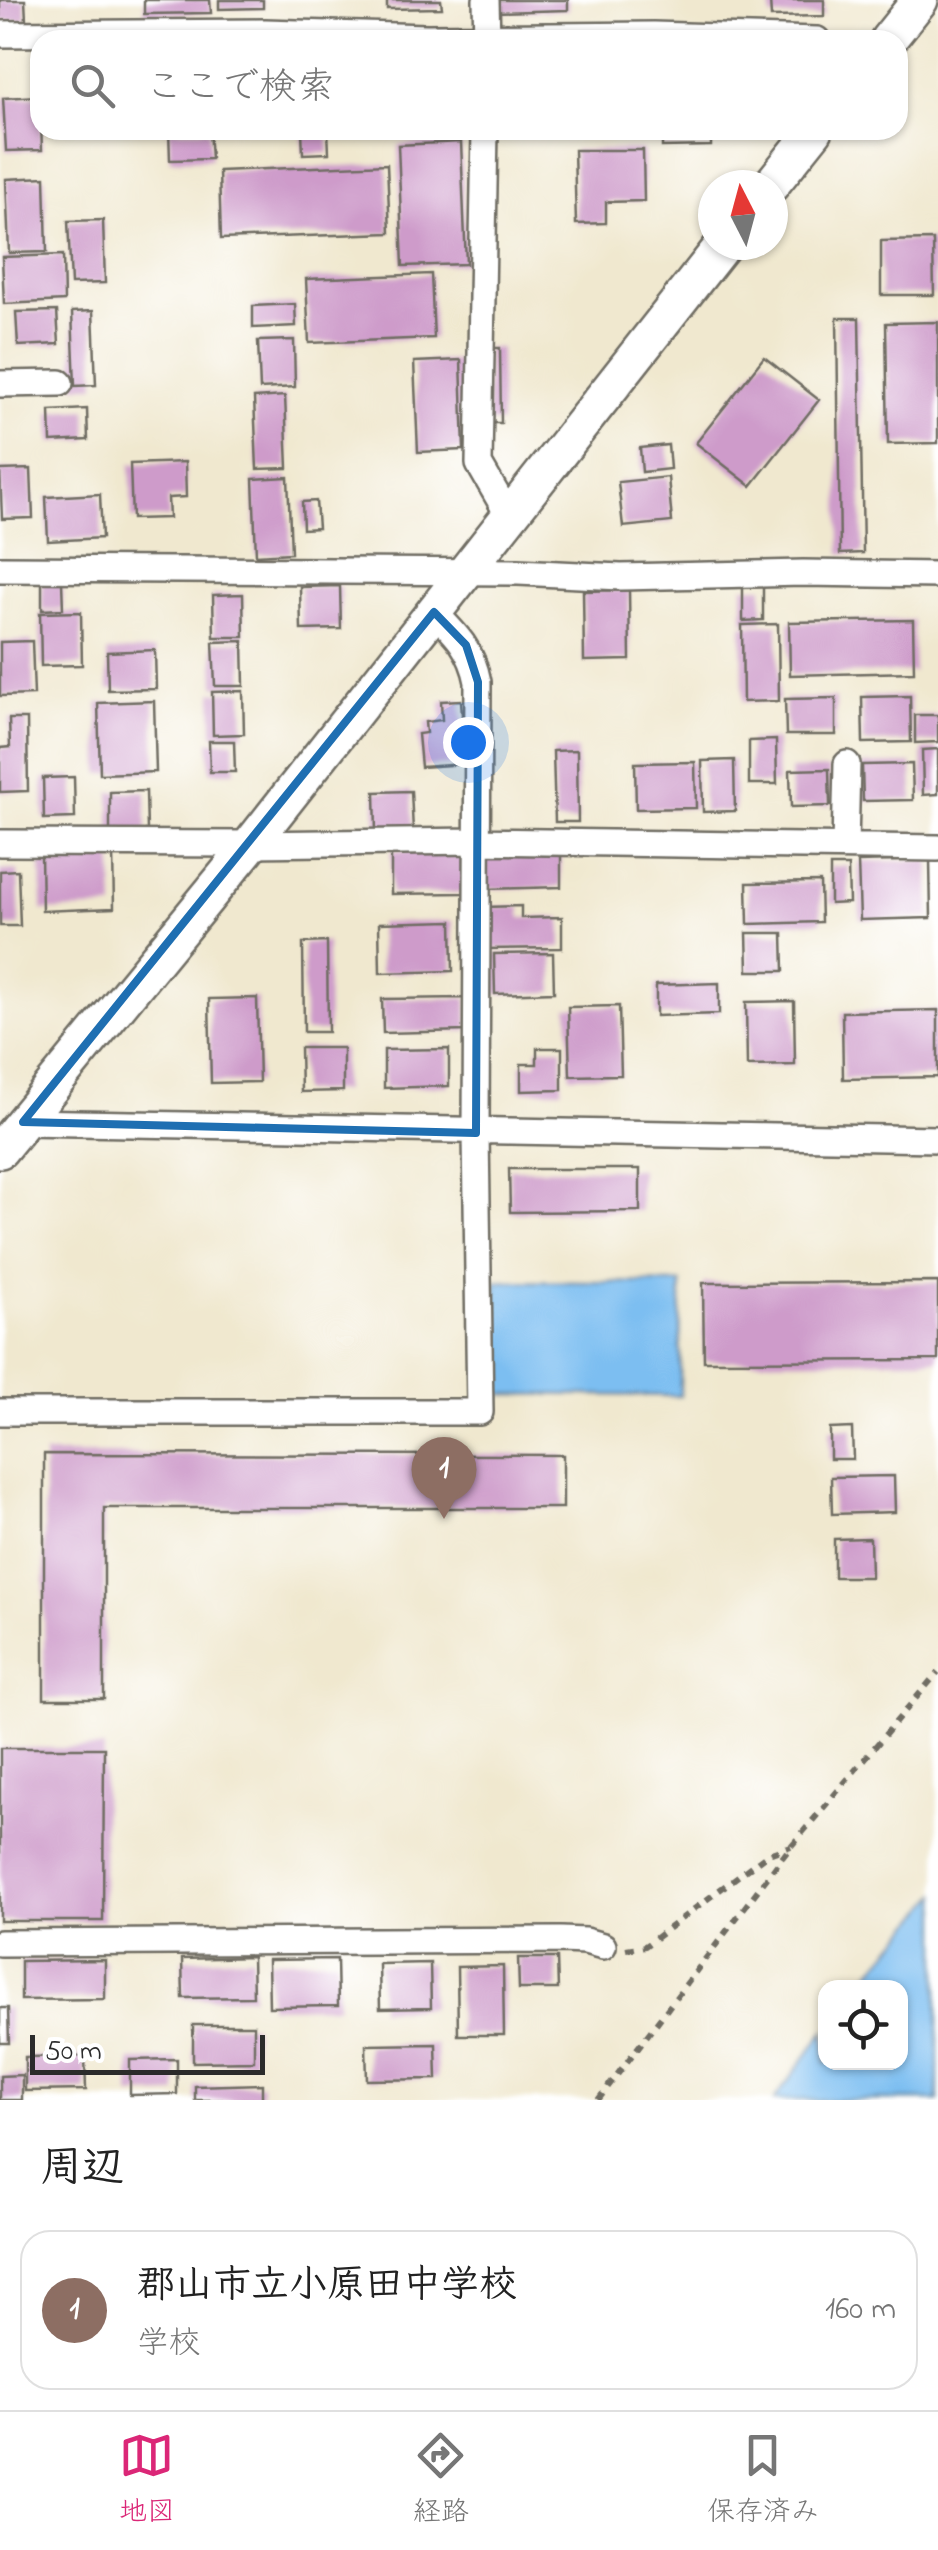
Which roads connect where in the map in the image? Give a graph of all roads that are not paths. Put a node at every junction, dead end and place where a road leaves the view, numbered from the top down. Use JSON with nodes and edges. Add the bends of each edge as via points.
{"nodes":[{"id":1,"x":486,"y":0,"type":"edge"},
{"id":2,"x":920,"y":0,"type":"edge"},
{"id":3,"x":487,"y":30,"type":"edge"},
{"id":4,"x":896,"y":30,"type":"edge"},
{"id":5,"x":0,"y":34,"type":"edge"},
{"id":6,"x":30,"y":34,"type":"edge"},
{"id":7,"x":485,"y":140,"type":"edge"},
{"id":8,"x":807,"y":140,"type":"edge"},
{"id":9,"x":783,"y":170,"type":"edge"},
{"id":10,"x":710,"y":260,"type":"edge"},
{"id":11,"x":60,"y":383,"type":"dead end"},
{"id":12,"x":0,"y":384,"type":"edge"},
{"id":13,"x":509,"y":516,"type":"junction"},
{"id":14,"x":0,"y":569,"type":"edge"},
{"id":15,"x":462,"y":572,"type":"junction"},
{"id":16,"x":938,"y":575,"type":"edge"},
{"id":17,"x":434,"y":612,"type":"junction"},
{"id":18,"x":846,"y":764,"type":"dead end"},
{"id":19,"x":476,"y":841,"type":"junction"},
{"id":20,"x":0,"y":843,"type":"edge"},
{"id":21,"x":250,"y":844,"type":"junction"},
{"id":22,"x":845,"y":846,"type":"junction"},
{"id":23,"x":938,"y":848,"type":"edge"},
{"id":24,"x":23,"y":1122,"type":"junction"},
{"id":25,"x":476,"y":1133,"type":"junction"},
{"id":26,"x":938,"y":1138,"type":"edge"},
{"id":27,"x":0,"y":1150,"type":"edge"},
{"id":28,"x":0,"y":1412,"type":"edge"},
{"id":29,"x":0,"y":1943,"type":"edge"},
{"id":30,"x":603,"y":1946,"type":"road end"}],
"edges":[{"from":1,"to":3,"type":"street"},
{"from":2,"to":4,"type":"street"},
{"from":5,"to":6,"type":"street"},
{"from":7,"to":13,"type":"street","via":[[479,464]]},
{"from":8,"to":9,"type":"street"},
{"from":10,"to":13,"type":"street"},
{"from":11,"to":12,"type":"street"},
{"from":13,"to":15,"type":"street"},
{"from":14,"to":15,"type":"street"},
{"from":15,"to":16,"type":"street"},
{"from":15,"to":17,"type":"street"},
{"from":17,"to":19,"type":"street","via":[[466,645],[478,682]]},
{"from":17,"to":21,"type":"street"},
{"from":18,"to":22,"type":"street"},
{"from":19,"to":21,"type":"street"},
{"from":19,"to":22,"type":"street"},
{"from":19,"to":25,"type":"street"},
{"from":20,"to":21,"type":"street"},
{"from":21,"to":24,"type":"street"},
{"from":22,"to":23,"type":"street"},
{"from":24,"to":25,"type":"street"},
{"from":24,"to":27,"type":"street"},
{"from":25,"to":26,"type":"street"},
{"from":25,"to":28,"type":"street","via":[[480,1412]]},
{"from":29,"to":30,"type":"street","via":[[560,1940]]}]}
